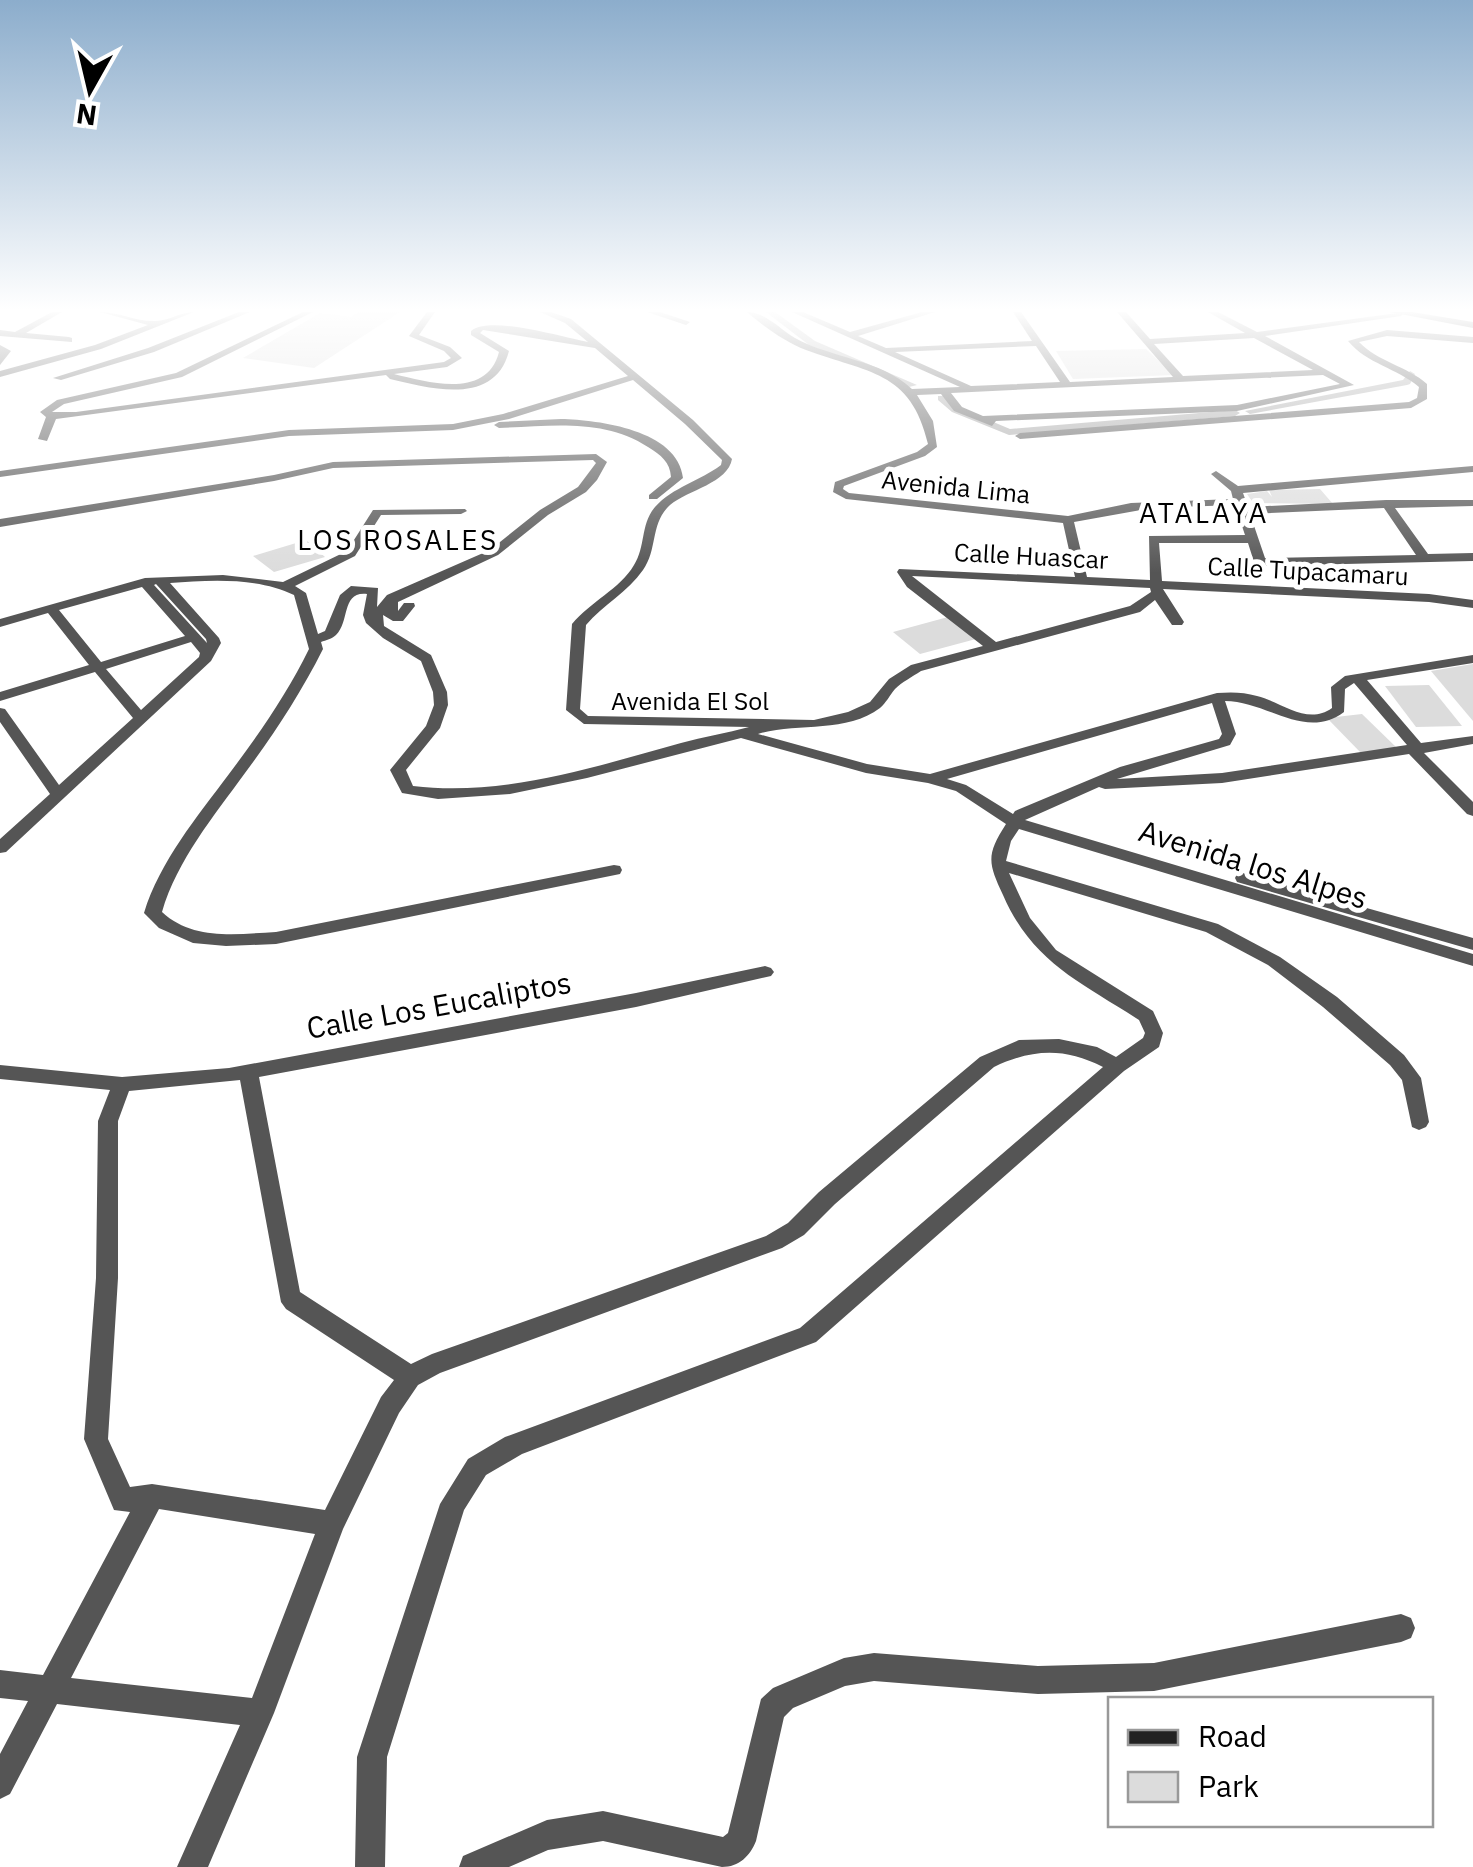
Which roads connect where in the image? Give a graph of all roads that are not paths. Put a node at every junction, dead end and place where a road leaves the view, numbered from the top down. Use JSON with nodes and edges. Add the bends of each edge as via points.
{"nodes":[{"id":1,"x":74,"y":399,"type":"edge"},
{"id":2,"x":184,"y":399,"type":"edge"},
{"id":3,"x":564,"y":399,"type":"edge"},
{"id":4,"x":661,"y":399,"type":"edge"},
{"id":5,"x":918,"y":399,"type":"edge"},
{"id":6,"x":951,"y":399,"type":"edge"},
{"id":7,"x":1227,"y":399,"type":"edge"},
{"id":8,"x":1285,"y":399,"type":"edge"},
{"id":9,"x":1422,"y":399,"type":"edge"},
{"id":10,"x":1237,"y":408,"type":"junction"},
{"id":11,"x":52,"y":416,"type":"junction"},
{"id":12,"x":1252,"y":418,"type":"junction"},
{"id":13,"x":981,"y":419,"type":"junction"},
{"id":14,"x":452,"y":427,"type":"junction"},
{"id":15,"x":1001,"y":427,"type":"dead end"},
{"id":16,"x":1020,"y":436,"type":"dead end"},
{"id":17,"x":43,"y":439,"type":"dead end"},
{"id":18,"x":1473,"y":468,"type":"edge"},
{"id":19,"x":0,"y":474,"type":"edge"},
{"id":20,"x":1216,"y":474,"type":"dead end"},
{"id":21,"x":1344,"y":478,"type":"junction"},
{"id":22,"x":654,"y":497,"type":"dead end"},
{"id":23,"x":1239,"y":501,"type":"junction"},
{"id":24,"x":1386,"y":502,"type":"junction"},
{"id":25,"x":1473,"y":502,"type":"edge"},
{"id":26,"x":1368,"y":504,"type":"junction"},
{"id":27,"x":462,"y":511,"type":"dead end"},
{"id":28,"x":1068,"y":520,"type":"junction"},
{"id":29,"x":0,"y":523,"type":"edge"},
{"id":30,"x":1253,"y":539,"type":"junction"},
{"id":31,"x":1424,"y":558,"type":"junction"},
{"id":32,"x":1473,"y":558,"type":"edge"},
{"id":33,"x":1082,"y":580,"type":"junction"},
{"id":34,"x":153,"y":581,"type":"junction"},
{"id":35,"x":287,"y":586,"type":"junction"},
{"id":36,"x":1156,"y":589,"type":"junction"},
{"id":37,"x":392,"y":598,"type":"junction"},
{"id":38,"x":1473,"y":604,"type":"edge"},
{"id":39,"x":409,"y":606,"type":"dead end"},
{"id":40,"x":52,"y":609,"type":"junction"},
{"id":41,"x":1177,"y":622,"type":"dead end"},
{"id":42,"x":0,"y":623,"type":"edge"},
{"id":43,"x":377,"y":627,"type":"junction"},
{"id":44,"x":192,"y":638,"type":"junction"},
{"id":45,"x":315,"y":640,"type":"junction"},
{"id":46,"x":994,"y":647,"type":"junction"},
{"id":47,"x":207,"y":652,"type":"junction"},
{"id":48,"x":1473,"y":659,"type":"edge"},
{"id":49,"x":98,"y":667,"type":"junction"},
{"id":50,"x":1358,"y":676,"type":"junction"},
{"id":51,"x":0,"y":697,"type":"edge"},
{"id":52,"x":1217,"y":697,"type":"junction"},
{"id":53,"x":0,"y":712,"type":"edge"},
{"id":54,"x":142,"y":716,"type":"junction"},
{"id":55,"x":773,"y":724,"type":"junction"},
{"id":56,"x":746,"y":735,"type":"junction"},
{"id":57,"x":1473,"y":740,"type":"edge"},
{"id":58,"x":1417,"y":751,"type":"junction"},
{"id":59,"x":930,"y":778,"type":"junction"},
{"id":60,"x":1094,"y":785,"type":"junction"},
{"id":61,"x":60,"y":796,"type":"junction"},
{"id":62,"x":1473,"y":811,"type":"edge"},
{"id":63,"x":1018,"y":819,"type":"junction"},
{"id":64,"x":0,"y":848,"type":"edge"},
{"id":65,"x":997,"y":864,"type":"junction"},
{"id":66,"x":614,"y":870,"type":"dead end"},
{"id":67,"x":1473,"y":944,"type":"edge"},
{"id":68,"x":1473,"y":960,"type":"edge"},
{"id":69,"x":765,"y":972,"type":"dead end"},
{"id":70,"x":1117,"y":1066,"type":"junction"},
{"id":71,"x":0,"y":1072,"type":"edge"},
{"id":72,"x":248,"y":1072,"type":"junction"},
{"id":73,"x":122,"y":1084,"type":"junction"},
{"id":74,"x":1419,"y":1122,"type":"dead end"},
{"id":75,"x":410,"y":1377,"type":"junction"},
{"id":76,"x":152,"y":1496,"type":"junction"},
{"id":77,"x":332,"y":1524,"type":"junction"},
{"id":78,"x":1401,"y":1628,"type":"dead end"},
{"id":79,"x":0,"y":1684,"type":"edge"},
{"id":80,"x":46,"y":1690,"type":"junction"},
{"id":81,"x":260,"y":1713,"type":"junction"},
{"id":82,"x":0,"y":1784,"type":"edge"},
{"id":83,"x":192,"y":1867,"type":"edge"},
{"id":84,"x":370,"y":1867,"type":"edge"},
{"id":85,"x":474,"y":1867,"type":"edge"}],
"edges":[{"from":1,"to":11,"type":"street","via":[[45,412]]},
{"from":2,"to":11,"type":"street"},
{"from":3,"to":14,"type":"street"},
{"from":4,"to":55,"type":"street","name":"Avenida El Sol","via":[[726,466],[666,503],[646,528],[639,569],[580,624],[574,714],[599,722]]},
{"from":5,"to":28,"type":"street","name":"Avenida Lima","via":[[933,445],[844,481],[840,494]]},
{"from":6,"to":13,"type":"street"},
{"from":7,"to":10,"type":"street"},
{"from":8,"to":10,"type":"street"},
{"from":9,"to":12,"type":"street"},
{"from":10,"to":12,"type":"street"},
{"from":10,"to":13,"type":"street"},
{"from":11,"to":17,"type":"street"},
{"from":12,"to":16,"type":"street"},
{"from":13,"to":15,"type":"street"},
{"from":14,"to":19,"type":"street","via":[[289,433]]},
{"from":14,"to":22,"type":"street","via":[[620,427],[673,460],[677,478]]},
{"from":18,"to":21,"type":"street"},
{"from":20,"to":23,"type":"street"},
{"from":21,"to":23,"type":"street"},
{"from":21,"to":26,"type":"street"},
{"from":23,"to":26,"type":"street","name":"Avenida Lima","via":[[1338,509]]},
{"from":23,"to":28,"type":"street","name":"Avenida Lima","via":[[1156,504]]},
{"from":23,"to":30,"type":"street"},
{"from":24,"to":25,"type":"street","name":"Avenida Lima"},
{"from":24,"to":26,"type":"street","name":"Avenida Lima"},
{"from":24,"to":31,"type":"street"},
{"from":27,"to":35,"type":"street","via":[[377,512],[351,554]]},
{"from":28,"to":33,"type":"street"},
{"from":29,"to":37,"type":"street","via":[[333,465],[587,456],[602,462],[571,501],[509,544]]},
{"from":30,"to":31,"type":"street","via":[[1260,562]]},
{"from":30,"to":36,"type":"street","via":[[1156,538]]},
{"from":31,"to":32,"type":"street"},
{"from":33,"to":36,"type":"street","name":"Calle Huascar"},
{"from":33,"to":46,"type":"street","name":"Calle Huascar","via":[[903,572]]},
{"from":34,"to":35,"type":"street"},
{"from":34,"to":40,"type":"street"},
{"from":34,"to":44,"type":"street"},
{"from":34,"to":47,"type":"street","via":[[212,638]]},
{"from":35,"to":45,"type":"street","via":[[300,593]]},
{"from":36,"to":38,"type":"street","name":"Calle Tupacamaru"},
{"from":36,"to":41,"type":"street"},
{"from":36,"to":46,"type":"street","name":"Avenida El Sol","via":[[1135,609]]},
{"from":37,"to":39,"type":"street","via":[[391,614],[398,618]]},
{"from":37,"to":43,"type":"street","via":[[377,614]]},
{"from":40,"to":42,"type":"street"},
{"from":40,"to":49,"type":"street"},
{"from":43,"to":45,"type":"street","via":[[369,615],[374,591],[355,589],[346,595],[332,634]]},
{"from":43,"to":56,"type":"street","via":[[428,658],[443,694],[429,734],[398,770],[407,790],[456,794],[597,773]]},
{"from":44,"to":47,"type":"street"},
{"from":44,"to":49,"type":"street"},
{"from":45,"to":66,"type":"street","via":[[299,687],[160,884],[153,913],[164,926],[224,940],[276,938]]},
{"from":46,"to":55,"type":"street","name":"Avenida El Sol","via":[[916,668],[854,716]]},
{"from":47,"to":54,"type":"street"},
{"from":48,"to":50,"type":"street"},
{"from":49,"to":51,"type":"street"},
{"from":49,"to":54,"type":"street"},
{"from":50,"to":52,"type":"street","via":[[1338,688],[1334,714],[1317,719],[1247,697]]},
{"from":50,"to":58,"type":"street"},
{"from":52,"to":59,"type":"street"},
{"from":52,"to":60,"type":"street","via":[[1229,734],[1225,742]]},
{"from":53,"to":61,"type":"street"},
{"from":54,"to":61,"type":"street"},
{"from":55,"to":56,"type":"street"},
{"from":56,"to":59,"type":"street"},
{"from":57,"to":58,"type":"street"},
{"from":58,"to":60,"type":"street","via":[[1222,778]]},
{"from":58,"to":62,"type":"street"},
{"from":59,"to":63,"type":"street"},
{"from":60,"to":63,"type":"street"},
{"from":61,"to":64,"type":"street"},
{"from":63,"to":65,"type":"street","via":[[1002,841]]},
{"from":63,"to":67,"type":"street","name":"Avenida los Alpes"},
{"from":63,"to":68,"type":"street","name":"Avenida los Alpes"},
{"from":65,"to":70,"type":"street","via":[[1022,920],[1050,954],[1152,1024],[1152,1042]]},
{"from":65,"to":74,"type":"street","via":[[1212,928],[1274,961],[1397,1060],[1411,1078]]},
{"from":69,"to":72,"type":"street","name":"Calle Los Eucaliptos"},
{"from":70,"to":75,"type":"street","via":[[1075,1049],[1020,1047],[986,1062],[774,1242]]},
{"from":70,"to":84,"type":"street","via":[[808,1335],[514,1445],[477,1467],[454,1504],[372,1757]]},
{"from":71,"to":73,"type":"street","name":"Calle Los Eucaliptos"},
{"from":72,"to":73,"type":"street","name":"Calle Los Eucaliptos"},
{"from":72,"to":75,"type":"street","via":[[290,1295]]},
{"from":73,"to":76,"type":"street","via":[[108,1121],[96,1440],[123,1501]]},
{"from":75,"to":77,"type":"street"},
{"from":76,"to":77,"type":"street"},
{"from":76,"to":80,"type":"street"},
{"from":77,"to":81,"type":"street"},
{"from":78,"to":85,"type":"street","via":[[1154,1678],[1038,1680],[874,1667],[844,1672],[771,1709],[741,1841],[728,1853],[602,1826],[547,1835]]},
{"from":79,"to":80,"type":"street"},
{"from":80,"to":81,"type":"street"},
{"from":80,"to":82,"type":"street"},
{"from":81,"to":83,"type":"street"}]}
